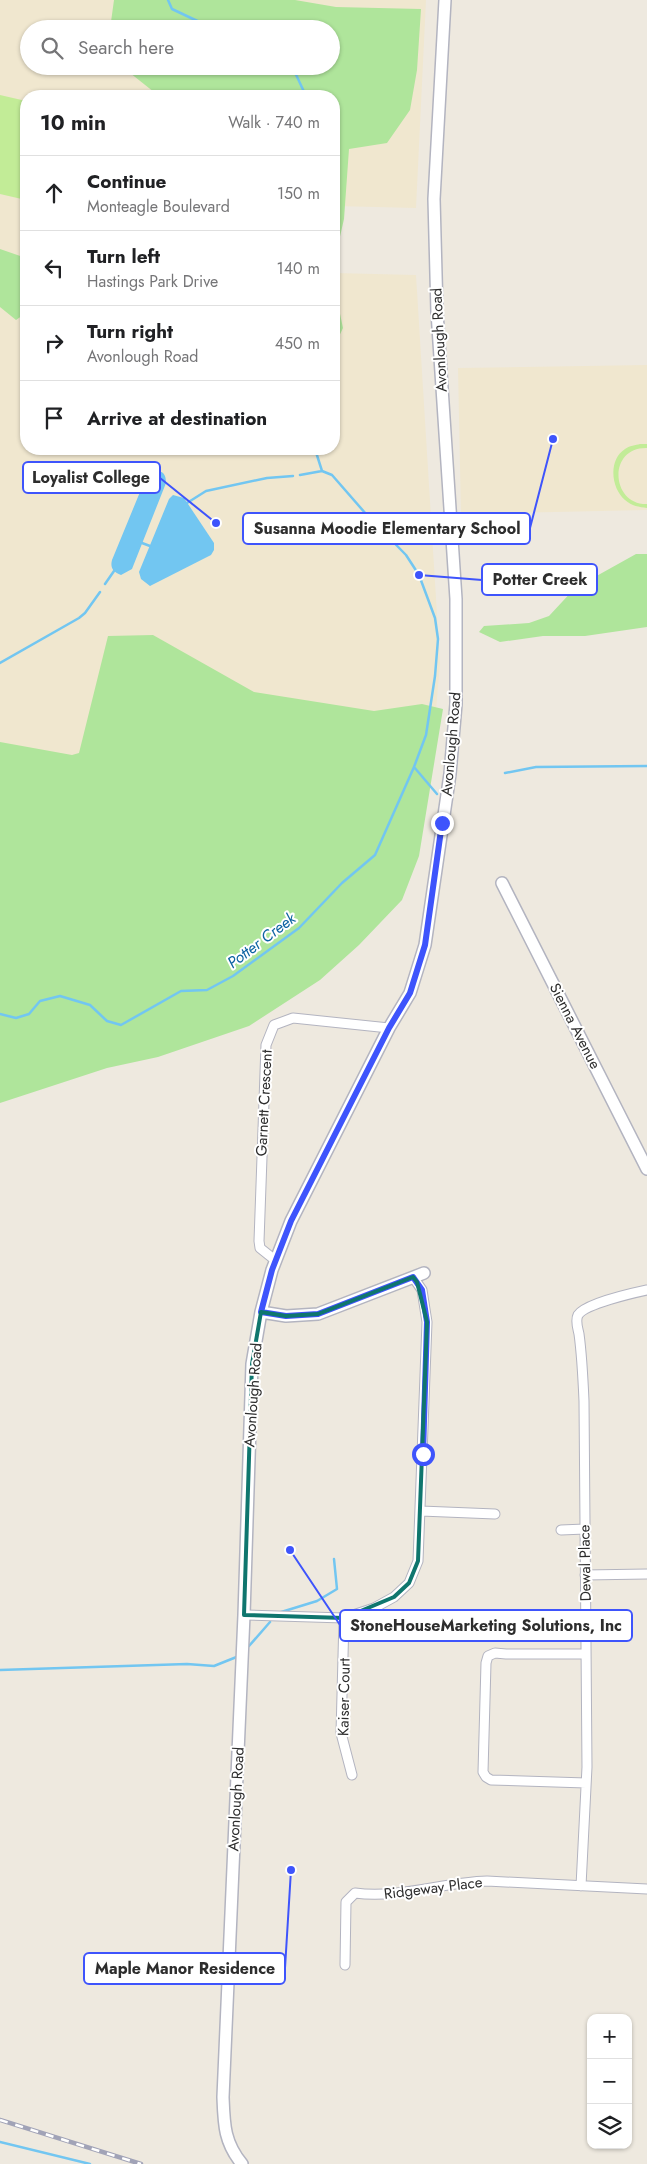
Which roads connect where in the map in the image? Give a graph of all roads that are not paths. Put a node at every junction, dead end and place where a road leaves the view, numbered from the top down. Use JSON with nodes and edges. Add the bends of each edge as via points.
{"nodes":[{"id":1,"x":446,"y":0,"type":"edge"},
{"id":2,"x":502,"y":883,"type":"dead end"},
{"id":3,"x":389,"y":1028,"type":"junction"},
{"id":4,"x":647,"y":1169,"type":"edge"},
{"id":5,"x":275,"y":1260,"type":"junction"},
{"id":6,"x":418,"y":1275,"type":"joint"},
{"id":7,"x":647,"y":1290,"type":"edge"},
{"id":8,"x":261,"y":1312,"type":"junction"},
{"id":9,"x":421,"y":1511,"type":"junction"},
{"id":10,"x":495,"y":1514,"type":"dead end"},
{"id":11,"x":561,"y":1530,"type":"dead end"},
{"id":12,"x":585,"y":1530,"type":"junction"},
{"id":13,"x":647,"y":1574,"type":"edge"},
{"id":14,"x":585,"y":1575,"type":"junction"},
{"id":15,"x":244,"y":1615,"type":"junction"},
{"id":16,"x":344,"y":1618,"type":"junction"},
{"id":17,"x":586,"y":1654,"type":"junction"},
{"id":18,"x":352,"y":1775,"type":"dead end"},
{"id":19,"x":586,"y":1783,"type":"junction"},
{"id":20,"x":582,"y":1886,"type":"junction"},
{"id":21,"x":647,"y":1889,"type":"edge"},
{"id":22,"x":344,"y":1965,"type":"dead end"},
{"id":23,"x":242,"y":2164,"type":"edge"}],
"edges":[{"from":1,"to":3,"type":"street","name":"Avonlough Road","via":[[434,199],[437,312],[456,599],[456,704],[450,774],[425,945],[410,993]]},
{"from":2,"to":4,"type":"street","name":"Sienna Avenue"},
{"from":3,"to":5,"type":"street","name":"Avonlough Road","via":[[291,1221]]},
{"from":3,"to":5,"type":"street","name":"Garnett Crescent","via":[[293,1018],[274,1025],[266,1045],[259,1241],[260,1248]]},
{"from":5,"to":8,"type":"street","name":"Avonlough Road"},
{"from":6,"to":8,"type":"street","via":[[318,1314],[286,1316]]},
{"from":6,"to":9,"type":"street","via":[[427,1322]]},
{"from":7,"to":12,"type":"street","name":"Dewal Place","via":[[587,1309],[577,1318],[584,1401]]},
{"from":8,"to":15,"type":"street","name":"Avonlough Road","via":[[252,1364]]},
{"from":9,"to":10,"type":"street"},
{"from":9,"to":16,"type":"street","via":[[418,1561],[409,1583],[394,1597],[374,1608]]},
{"from":11,"to":12,"type":"street"},
{"from":12,"to":14,"type":"street","name":"Dewal Place"},
{"from":13,"to":14,"type":"street"},
{"from":14,"to":17,"type":"street","name":"Dewal Place"},
{"from":15,"to":16,"type":"street"},
{"from":15,"to":23,"type":"street","name":"Avonlough Road","via":[[223,2097],[224,2126],[231,2151]]},
{"from":16,"to":18,"type":"street","name":"Kaiser Court","via":[[341,1733]]},
{"from":17,"to":19,"type":"street","name":"Dewal Place"},
{"from":17,"to":19,"type":"street","via":[[495,1653],[488,1656],[483,1772],[491,1780]]},
{"from":19,"to":20,"type":"street","name":"Dewal Place"},
{"from":20,"to":21,"type":"street","name":"Ridgeway Place"},
{"from":20,"to":22,"type":"street","name":"Ridgeway Place","via":[[478,1881],[391,1894],[355,1893],[346,1902]]}]}
